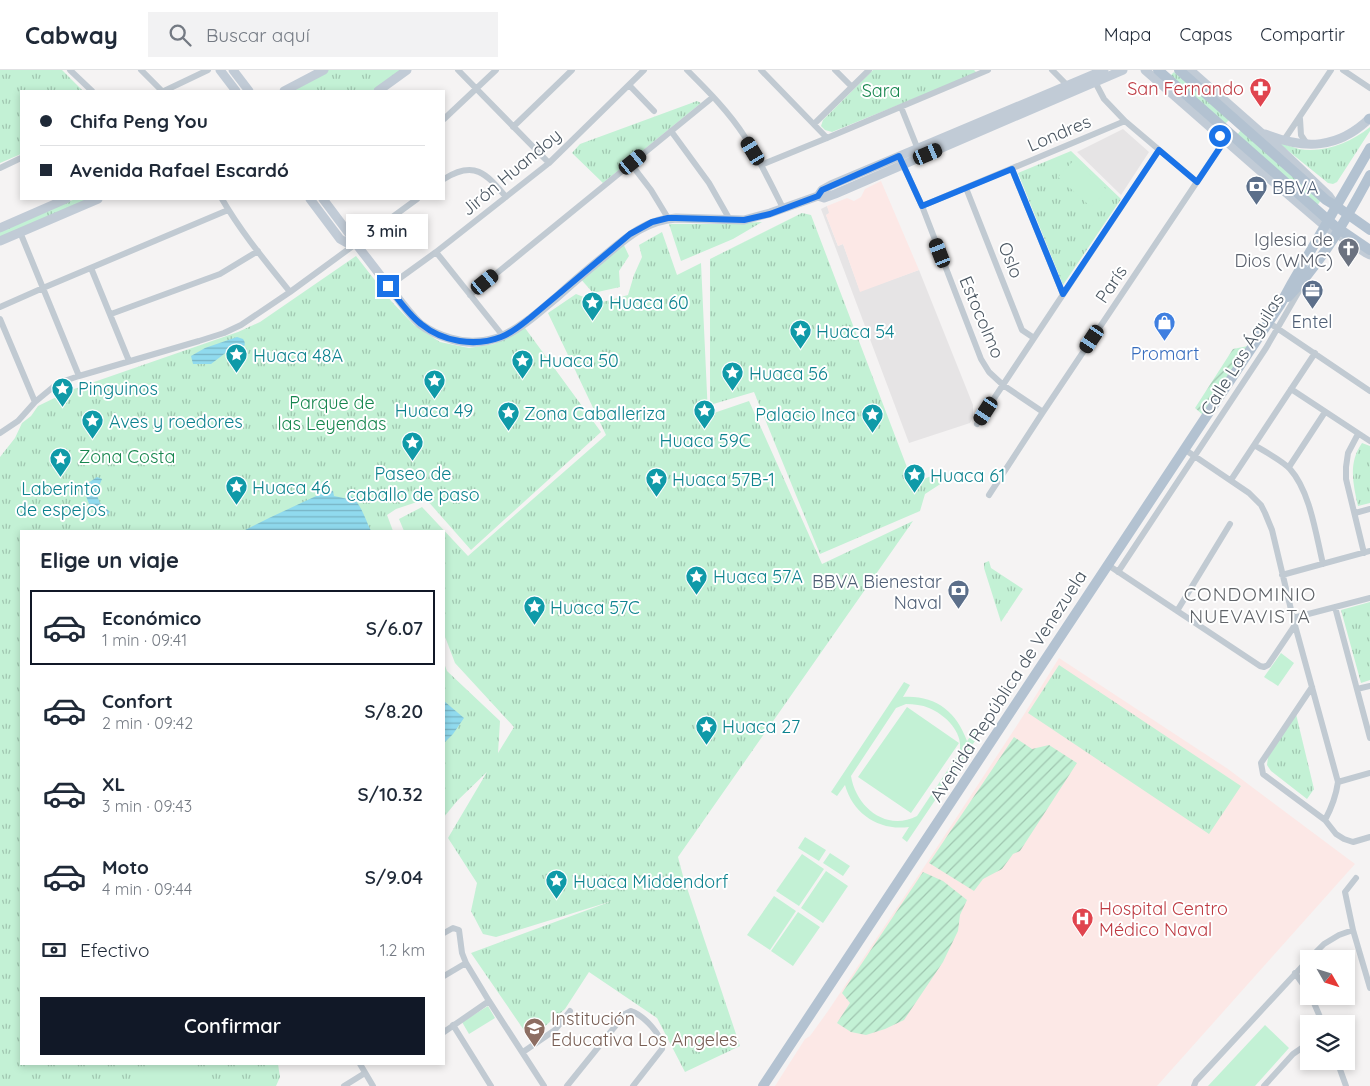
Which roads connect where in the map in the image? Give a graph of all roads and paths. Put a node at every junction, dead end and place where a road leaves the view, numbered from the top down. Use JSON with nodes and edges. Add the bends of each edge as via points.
{"nodes":[{"id":1,"x":70,"y":70,"type":"edge"},
{"id":2,"x":142,"y":70,"type":"edge"},
{"id":3,"x":208,"y":70,"type":"edge"},
{"id":4,"x":220,"y":70,"type":"edge"},
{"id":5,"x":234,"y":70,"type":"edge"},
{"id":6,"x":324,"y":70,"type":"edge"},
{"id":7,"x":407,"y":70,"type":"edge"},
{"id":8,"x":458,"y":70,"type":"edge"},
{"id":9,"x":496,"y":70,"type":"edge"},
{"id":10,"x":572,"y":70,"type":"edge"},
{"id":11,"x":644,"y":70,"type":"edge"},
{"id":12,"x":687,"y":70,"type":"edge"},
{"id":13,"x":761,"y":70,"type":"edge"},
{"id":14,"x":835,"y":70,"type":"edge"},
{"id":15,"x":869,"y":70,"type":"edge"},
{"id":16,"x":1052,"y":70,"type":"edge"},
{"id":17,"x":1104,"y":70,"type":"edge"},
{"id":18,"x":1123,"y":70,"type":"edge"},
{"id":19,"x":1145,"y":70,"type":"edge"},
{"id":20,"x":1158,"y":70,"type":"edge"},
{"id":21,"x":1331,"y":70,"type":"edge"},
{"id":22,"x":1343,"y":70,"type":"edge"},
{"id":23,"x":984,"y":71,"type":"edge"},
{"id":24,"x":1191,"y":74,"type":"edge"},
{"id":25,"x":1170,"y":75,"type":"edge"},
{"id":26,"x":1094,"y":79,"type":"junction"},
{"id":27,"x":629,"y":85,"type":"junction"},
{"id":28,"x":852,"y":87,"type":"junction"},
{"id":29,"x":1370,"y":88,"type":"edge"},
{"id":30,"x":477,"y":89,"type":"junction"},
{"id":31,"x":1070,"y":89,"type":"junction"},
{"id":32,"x":91,"y":90,"type":"edge"},
{"id":33,"x":162,"y":90,"type":"edge"},
{"id":34,"x":165,"y":90,"type":"edge"},
{"id":35,"x":235,"y":90,"type":"edge"},
{"id":36,"x":248,"y":90,"type":"edge"},
{"id":37,"x":286,"y":90,"type":"edge"},
{"id":38,"x":379,"y":90,"type":"edge"},
{"id":39,"x":713,"y":97,"type":"junction"},
{"id":40,"x":901,"y":106,"type":"junction"},
{"id":41,"x":654,"y":111,"type":"dead end"},
{"id":42,"x":1195,"y":114,"type":"junction"},
{"id":43,"x":1208,"y":114,"type":"junction"},
{"id":44,"x":445,"y":118,"type":"edge"},
{"id":45,"x":1300,"y":118,"type":"junction"},
{"id":46,"x":1370,"y":119,"type":"edge"},
{"id":47,"x":1125,"y":121,"type":"junction"},
{"id":48,"x":814,"y":124,"type":"junction"},
{"id":49,"x":513,"y":127,"type":"junction"},
{"id":50,"x":1258,"y":130,"type":"junction"},
{"id":51,"x":671,"y":131,"type":"junction"},
{"id":52,"x":828,"y":138,"type":"junction"},
{"id":53,"x":1225,"y":140,"type":"junction"},
{"id":54,"x":1284,"y":140,"type":"junction"},
{"id":55,"x":1307,"y":144,"type":"junction"},
{"id":56,"x":1243,"y":145,"type":"junction"},
{"id":57,"x":1370,"y":148,"type":"edge"},
{"id":58,"x":1159,"y":150,"type":"junction"},
{"id":59,"x":919,"y":153,"type":"junction"},
{"id":60,"x":899,"y":156,"type":"junction"},
{"id":61,"x":20,"y":158,"type":"edge"},
{"id":62,"x":1245,"y":158,"type":"junction"},
{"id":63,"x":549,"y":163,"type":"junction"},
{"id":64,"x":631,"y":164,"type":"junction"},
{"id":65,"x":761,"y":165,"type":"junction"},
{"id":66,"x":904,"y":165,"type":"junction"},
{"id":67,"x":0,"y":168,"type":"edge"},
{"id":68,"x":1012,"y":169,"type":"junction"},
{"id":69,"x":1370,"y":176,"type":"edge"},
{"id":70,"x":445,"y":178,"type":"edge"},
{"id":71,"x":1197,"y":182,"type":"junction"},
{"id":72,"x":1370,"y":185,"type":"edge"},
{"id":73,"x":966,"y":188,"type":"junction"},
{"id":74,"x":1359,"y":195,"type":"junction"},
{"id":75,"x":818,"y":196,"type":"junction"},
{"id":76,"x":506,"y":198,"type":"junction"},
{"id":77,"x":64,"y":200,"type":"edge"},
{"id":78,"x":96,"y":200,"type":"edge"},
{"id":79,"x":223,"y":200,"type":"edge"},
{"id":80,"x":311,"y":200,"type":"edge"},
{"id":81,"x":324,"y":200,"type":"edge"},
{"id":82,"x":403,"y":200,"type":"edge"},
{"id":83,"x":416,"y":200,"type":"edge"},
{"id":84,"x":408,"y":206,"type":"junction"},
{"id":85,"x":922,"y":206,"type":"junction"},
{"id":86,"x":1336,"y":206,"type":"junction"},
{"id":87,"x":783,"y":208,"type":"junction"},
{"id":88,"x":228,"y":210,"type":"junction"},
{"id":89,"x":1348,"y":215,"type":"junction"},
{"id":90,"x":668,"y":218,"type":"junction"},
{"id":91,"x":730,"y":220,"type":"junction"},
{"id":92,"x":1326,"y":223,"type":"junction"},
{"id":93,"x":0,"y":228,"type":"edge"},
{"id":94,"x":1370,"y":230,"type":"edge"},
{"id":95,"x":1338,"y":231,"type":"junction"},
{"id":96,"x":20,"y":232,"type":"junction"},
{"id":97,"x":0,"y":241,"type":"edge"},
{"id":98,"x":356,"y":244,"type":"junction"},
{"id":99,"x":1370,"y":250,"type":"edge"},
{"id":100,"x":258,"y":251,"type":"junction"},
{"id":101,"x":436,"y":252,"type":"junction"},
{"id":102,"x":1370,"y":254,"type":"edge"},
{"id":103,"x":91,"y":268,"type":"junction"},
{"id":104,"x":1313,"y":268,"type":"junction"},
{"id":105,"x":388,"y":286,"type":"junction"},
{"id":106,"x":43,"y":288,"type":"junction"},
{"id":107,"x":290,"y":292,"type":"junction"},
{"id":108,"x":1063,"y":294,"type":"junction"},
{"id":109,"x":470,"y":295,"type":"junction"},
{"id":110,"x":1280,"y":305,"type":"junction"},
{"id":111,"x":0,"y":307,"type":"edge"},
{"id":112,"x":111,"y":314,"type":"junction"},
{"id":113,"x":0,"y":319,"type":"edge"},
{"id":114,"x":1268,"y":322,"type":"junction"},
{"id":115,"x":1277,"y":329,"type":"junction"},
{"id":116,"x":503,"y":336,"type":"junction"},
{"id":117,"x":1034,"y":338,"type":"junction"},
{"id":118,"x":1315,"y":353,"type":"junction"},
{"id":119,"x":129,"y":361,"type":"junction"},
{"id":120,"x":79,"y":376,"type":"junction"},
{"id":121,"x":1003,"y":385,"type":"junction"},
{"id":122,"x":1291,"y":389,"type":"junction"},
{"id":123,"x":1370,"y":391,"type":"edge"},
{"id":124,"x":35,"y":402,"type":"junction"},
{"id":125,"x":1043,"y":412,"type":"junction"},
{"id":126,"x":1325,"y":412,"type":"junction"},
{"id":127,"x":978,"y":424,"type":"dead end"},
{"id":128,"x":0,"y":433,"type":"edge"},
{"id":129,"x":1358,"y":434,"type":"junction"},
{"id":130,"x":1370,"y":441,"type":"edge"},
{"id":131,"x":1254,"y":446,"type":"junction"},
{"id":132,"x":1184,"y":449,"type":"junction"},
{"id":133,"x":1194,"y":456,"type":"junction"},
{"id":134,"x":1289,"y":467,"type":"junction"},
{"id":135,"x":1231,"y":480,"type":"junction"},
{"id":136,"x":989,"y":495,"type":"dead end"},
{"id":137,"x":1370,"y":509,"type":"edge"},
{"id":138,"x":1355,"y":513,"type":"junction"},
{"id":139,"x":1230,"y":524,"type":"dead end"},
{"id":140,"x":1367,"y":552,"type":"edge"},
{"id":141,"x":1323,"y":564,"type":"junction"},
{"id":142,"x":1108,"y":565,"type":"junction"},
{"id":143,"x":1118,"y":572,"type":"junction"},
{"id":144,"x":1282,"y":575,"type":"junction"},
{"id":145,"x":1370,"y":598,"type":"edge"},
{"id":146,"x":1335,"y":607,"type":"junction"},
{"id":147,"x":1177,"y":611,"type":"junction"},
{"id":148,"x":1294,"y":621,"type":"junction"},
{"id":149,"x":1370,"y":686,"type":"edge"},
{"id":150,"x":1312,"y":687,"type":"junction"},
{"id":151,"x":1357,"y":689,"type":"junction"},
{"id":152,"x":1369,"y":728,"type":"edge"},
{"id":153,"x":1370,"y":738,"type":"edge"},
{"id":154,"x":1370,"y":773,"type":"edge"},
{"id":155,"x":1338,"y":782,"type":"junction"},
{"id":156,"x":1326,"y":820,"type":"junction"},
{"id":157,"x":1370,"y":837,"type":"edge"},
{"id":158,"x":1356,"y":878,"type":"dead end"},
{"id":159,"x":1353,"y":930,"type":"junction"},
{"id":160,"x":445,"y":932,"type":"edge"},
{"id":161,"x":1318,"y":950,"type":"edge"},
{"id":162,"x":466,"y":962,"type":"junction"},
{"id":163,"x":1300,"y":969,"type":"edge"},
{"id":164,"x":1295,"y":974,"type":"junction"},
{"id":165,"x":445,"y":975,"type":"edge"},
{"id":166,"x":1300,"y":980,"type":"edge"},
{"id":167,"x":1370,"y":988,"type":"edge"},
{"id":168,"x":489,"y":1001,"type":"junction"},
{"id":169,"x":570,"y":1012,"type":"dead end"},
{"id":170,"x":453,"y":1026,"type":"junction"},
{"id":171,"x":445,"y":1031,"type":"edge"},
{"id":172,"x":1300,"y":1049,"type":"edge"},
{"id":173,"x":523,"y":1052,"type":"junction"},
{"id":174,"x":360,"y":1065,"type":"edge"},
{"id":175,"x":1340,"y":1070,"type":"edge"},
{"id":176,"x":365,"y":1074,"type":"junction"},
{"id":177,"x":344,"y":1086,"type":"edge"},
{"id":178,"x":373,"y":1086,"type":"edge"},
{"id":179,"x":492,"y":1086,"type":"edge"},
{"id":180,"x":544,"y":1086,"type":"edge"},
{"id":181,"x":567,"y":1086,"type":"edge"},
{"id":182,"x":633,"y":1086,"type":"edge"},
{"id":183,"x":763,"y":1086,"type":"edge"},
{"id":184,"x":1194,"y":1086,"type":"edge"},
{"id":185,"x":1264,"y":1086,"type":"edge"},
{"id":186,"x":1345,"y":1086,"type":"edge"}],
"edges":[{"from":1,"to":32,"type":"street"},
{"from":2,"to":33,"type":"street"},
{"from":3,"to":34,"type":"street"},
{"from":4,"to":35,"type":"street"},
{"from":5,"to":36,"type":"street"},
{"from":6,"to":37,"type":"street"},
{"from":7,"to":38,"type":"street"},
{"from":8,"to":30,"type":"street"},
{"from":9,"to":30,"type":"street"},
{"from":10,"to":49,"type":"street"},
{"from":11,"to":27,"type":"street","name":"Jirón Huandoy"},
{"from":12,"to":39,"type":"street"},
{"from":13,"to":48,"type":"street"},
{"from":14,"to":28,"type":"street"},
{"from":15,"to":28,"type":"street"},
{"from":16,"to":31,"type":"street"},
{"from":17,"to":26,"type":"street"},
{"from":18,"to":26,"type":"street"},
{"from":19,"to":42,"type":"street"},
{"from":20,"to":25,"type":"main road"},
{"from":21,"to":45,"type":"street"},
{"from":22,"to":29,"type":"street"},
{"from":23,"to":40,"type":"street"},
{"from":24,"to":50,"type":"street"},
{"from":24,"to":86,"type":"main road"},
{"from":25,"to":43,"type":"main road"},
{"from":26,"to":31,"type":"street"},
{"from":26,"to":47,"type":"street","via":[[1104,99]]},
{"from":27,"to":41,"type":"street"},
{"from":27,"to":63,"type":"street","name":"Jirón Huandoy"},
{"from":28,"to":48,"type":"street"},
{"from":30,"to":44,"type":"street"},
{"from":30,"to":49,"type":"street"},
{"from":31,"to":59,"type":"street"},
{"from":39,"to":51,"type":"street"},
{"from":39,"to":65,"type":"street","via":[[744,136]]},
{"from":40,"to":52,"type":"street"},
{"from":40,"to":59,"type":"street"},
{"from":42,"to":43,"type":"main road"},
{"from":42,"to":53,"type":"street"},
{"from":43,"to":56,"type":"main road"},
{"from":45,"to":54,"type":"street"},
{"from":45,"to":55,"type":"street","via":[[1301,135]]},
{"from":46,"to":55,"type":"street","via":[[1333,142]]},
{"from":47,"to":58,"type":"street"},
{"from":47,"to":68,"type":"street","name":"Londres"},
{"from":48,"to":52,"type":"street"},
{"from":49,"to":63,"type":"street"},
{"from":50,"to":54,"type":"street"},
{"from":50,"to":86,"type":"street"},
{"from":51,"to":64,"type":"street"},
{"from":51,"to":91,"type":"street","via":[[705,177]]},
{"from":52,"to":65,"type":"street"},
{"from":53,"to":62,"type":"street"},
{"from":53,"to":71,"type":"street","name":"París"},
{"from":54,"to":55,"type":"street"},
{"from":56,"to":62,"type":"main road"},
{"from":56,"to":92,"type":"main road"},
{"from":57,"to":86,"type":"main road","name":"Avenida República de Venezuela"},
{"from":58,"to":71,"type":"street"},
{"from":58,"to":108,"type":"street"},
{"from":59,"to":60,"type":"street"},
{"from":59,"to":66,"type":"street"},
{"from":60,"to":66,"type":"street","name":"Estocolmo"},
{"from":60,"to":75,"type":"street","via":[[822,190]]},
{"from":61,"to":67,"type":"street"},
{"from":62,"to":92,"type":"street"},
{"from":63,"to":76,"type":"street","name":"Jirón Huandoy"},
{"from":64,"to":90,"type":"street"},
{"from":64,"to":109,"type":"street"},
{"from":65,"to":87,"type":"street"},
{"from":66,"to":75,"type":"street","via":[[824,198]]},
{"from":66,"to":85,"type":"street","name":"Estocolmo"},
{"from":68,"to":73,"type":"street","name":"Londres"},
{"from":68,"to":108,"type":"street"},
{"from":69,"to":74,"type":"main road","name":"Avenida República de Venezuela"},
{"from":70,"to":76,"type":"street","via":[[459,170],[473,170],[485,174]]},
{"from":71,"to":125,"type":"street","name":"París"},
{"from":72,"to":74,"type":"street"},
{"from":73,"to":85,"type":"street","name":"Londres"},
{"from":73,"to":117,"type":"street","name":"Oslo","via":[[1022,330]]},
{"from":74,"to":89,"type":"main road","name":"Avenida República de Venezuela"},
{"from":75,"to":87,"type":"street"},
{"from":76,"to":101,"type":"street","name":"Jirón Huandoy"},
{"from":77,"to":93,"type":"street"},
{"from":78,"to":96,"type":"street"},
{"from":79,"to":88,"type":"street"},
{"from":80,"to":98,"type":"street","via":[[340,239]]},
{"from":81,"to":98,"type":"street"},
{"from":82,"to":84,"type":"street"},
{"from":83,"to":84,"type":"street"},
{"from":84,"to":98,"type":"street"},
{"from":85,"to":121,"type":"street","name":"Estocolmo","via":[[981,359]]},
{"from":86,"to":89,"type":"main road"},
{"from":86,"to":92,"type":"main road","name":"Avenida República de Venezuela"},
{"from":86,"to":95,"type":"main road"},
{"from":87,"to":91,"type":"street","via":[[756,218]]},
{"from":88,"to":100,"type":"street"},
{"from":88,"to":103,"type":"street"},
{"from":89,"to":94,"type":"main road"},
{"from":89,"to":95,"type":"main road","name":"Avenida República de Venezuela"},
{"from":90,"to":91,"type":"street"},
{"from":90,"to":116,"type":"street","via":[[652,222],[630,234],[530,318]]},
{"from":92,"to":95,"type":"main road"},
{"from":92,"to":110,"type":"main road","name":"Avenida República de Venezuela"},
{"from":95,"to":99,"type":"main road"},
{"from":95,"to":102,"type":"street"},
{"from":95,"to":104,"type":"main road","name":"Avenida República de Venezuela"},
{"from":96,"to":97,"type":"street"},
{"from":96,"to":106,"type":"street"},
{"from":98,"to":105,"type":"street"},
{"from":98,"to":107,"type":"street"},
{"from":100,"to":107,"type":"street"},
{"from":100,"to":112,"type":"street","via":[[220,274]]},
{"from":101,"to":105,"type":"street","name":"Jirón Huandoy"},
{"from":101,"to":109,"type":"street"},
{"from":103,"to":106,"type":"street"},
{"from":103,"to":112,"type":"street"},
{"from":104,"to":110,"type":"main road","name":"Avenida República de Venezuela"},
{"from":104,"to":115,"type":"street","name":"Calle Las Águilas"},
{"from":105,"to":116,"type":"street","via":[[420,324],[438,335],[469,342]]},
{"from":106,"to":111,"type":"street"},
{"from":106,"to":120,"type":"street"},
{"from":107,"to":119,"type":"street","via":[[224,333]]},
{"from":108,"to":117,"type":"street"},
{"from":109,"to":116,"type":"street"},
{"from":110,"to":114,"type":"main road","name":"Avenida República de Venezuela"},
{"from":112,"to":119,"type":"street"},
{"from":113,"to":124,"type":"street"},
{"from":114,"to":115,"type":"street"},
{"from":114,"to":132,"type":"main road","name":"Avenida República de Venezuela"},
{"from":115,"to":118,"type":"street"},
{"from":115,"to":133,"type":"street","name":"Calle Las Águilas"},
{"from":117,"to":121,"type":"street"},
{"from":118,"to":122,"type":"street"},
{"from":118,"to":123,"type":"street"},
{"from":119,"to":120,"type":"street"},
{"from":120,"to":124,"type":"street","via":[[58,383]]},
{"from":121,"to":125,"type":"street","name":"Estocolmo"},
{"from":121,"to":127,"type":"street"},
{"from":122,"to":126,"type":"street"},
{"from":122,"to":131,"type":"street"},
{"from":124,"to":128,"type":"street","via":[[18,421]]},
{"from":125,"to":136,"type":"street","name":"París"},
{"from":126,"to":129,"type":"street"},
{"from":126,"to":134,"type":"street"},
{"from":129,"to":130,"type":"street"},
{"from":129,"to":138,"type":"street","via":[[1348,453],[1346,467]]},
{"from":131,"to":134,"type":"street"},
{"from":131,"to":135,"type":"street"},
{"from":132,"to":133,"type":"street"},
{"from":132,"to":142,"type":"main road","name":"Avenida República de Venezuela"},
{"from":133,"to":135,"type":"street"},
{"from":133,"to":143,"type":"street","name":"Calle Las Águilas"},
{"from":134,"to":141,"type":"street","via":[[1303,490]]},
{"from":135,"to":144,"type":"street","via":[[1255,498],[1265,513]]},
{"from":137,"to":138,"type":"street"},
{"from":138,"to":140,"type":"street"},
{"from":139,"to":147,"type":"street"},
{"from":140,"to":141,"type":"street"},
{"from":141,"to":144,"type":"street"},
{"from":142,"to":143,"type":"street"},
{"from":142,"to":183,"type":"main road","name":"Avenida República de Venezuela"},
{"from":143,"to":147,"type":"street"},
{"from":144,"to":148,"type":"street"},
{"from":145,"to":146,"type":"street"},
{"from":146,"to":148,"type":"street"},
{"from":146,"to":151,"type":"street"},
{"from":147,"to":148,"type":"street","via":[[1264,667],[1268,666]]},
{"from":148,"to":150,"type":"street"},
{"from":149,"to":151,"type":"street"},
{"from":150,"to":155,"type":"street"},
{"from":150,"to":156,"type":"street","via":[[1267,754],[1262,768],[1263,774]]},
{"from":151,"to":152,"type":"street"},
{"from":152,"to":153,"type":"street"},
{"from":154,"to":155,"type":"street"},
{"from":155,"to":156,"type":"street"},
{"from":156,"to":157,"type":"street","via":[[1344,839],[1353,842]]},
{"from":158,"to":159,"type":"street","via":[[1344,892]]},
{"from":159,"to":161,"type":"street","via":[[1339,935]]},
{"from":159,"to":167,"type":"street"},
{"from":160,"to":162,"type":"street","via":[[453,928],[459,930]]},
{"from":162,"to":165,"type":"street"},
{"from":162,"to":168,"type":"street"},
{"from":163,"to":164,"type":"street"},
{"from":164,"to":166,"type":"street"},
{"from":164,"to":184,"type":"street"},
{"from":168,"to":170,"type":"street"},
{"from":168,"to":173,"type":"street"},
{"from":169,"to":173,"type":"street","via":[[555,1030]]},
{"from":170,"to":171,"type":"street"},
{"from":170,"to":179,"type":"street"},
{"from":172,"to":185,"type":"street"},
{"from":173,"to":180,"type":"street"},
{"from":174,"to":176,"type":"street"},
{"from":175,"to":186,"type":"street"},
{"from":176,"to":177,"type":"street"},
{"from":176,"to":178,"type":"street"},
{"from":181,"to":182,"type":"street","via":[[624,1014],[632,1011],[662,1041],[662,1047]]}]}
